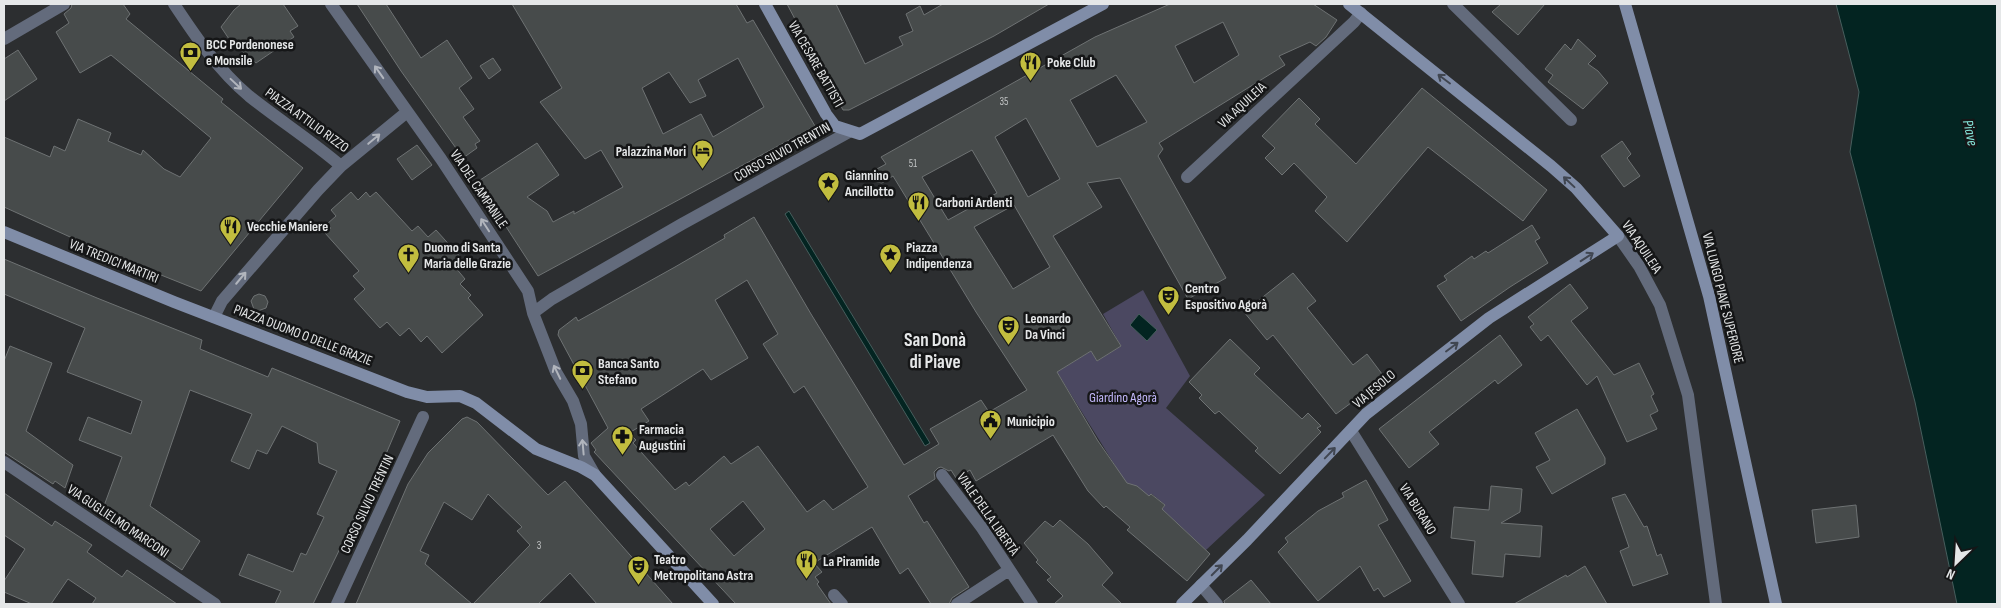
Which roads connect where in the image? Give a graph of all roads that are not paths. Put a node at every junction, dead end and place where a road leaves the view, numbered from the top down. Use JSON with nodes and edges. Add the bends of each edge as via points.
{"nodes":[{"id":1,"x":64,"y":4,"type":"edge"},
{"id":2,"x":174,"y":4,"type":"edge"},
{"id":3,"x":331,"y":4,"type":"edge"},
{"id":4,"x":764,"y":4,"type":"edge"},
{"id":5,"x":1103,"y":4,"type":"edge"},
{"id":6,"x":1349,"y":4,"type":"edge"},
{"id":7,"x":1453,"y":4,"type":"edge"},
{"id":8,"x":1625,"y":4,"type":"edge"},
{"id":9,"x":1361,"y":13,"type":"junction"},
{"id":10,"x":4,"y":39,"type":"edge"},
{"id":11,"x":407,"y":112,"type":"junction"},
{"id":12,"x":1571,"y":120,"type":"dead end"},
{"id":13,"x":849,"y":132,"type":"junction"},
{"id":14,"x":341,"y":166,"type":"junction"},
{"id":15,"x":1187,"y":177,"type":"dead end"},
{"id":16,"x":4,"y":232,"type":"edge"},
{"id":17,"x":1618,"y":236,"type":"junction"},
{"id":18,"x":533,"y":313,"type":"junction"},
{"id":19,"x":214,"y":317,"type":"junction"},
{"id":20,"x":423,"y":417,"type":"dead end"},
{"id":21,"x":1351,"y":431,"type":"junction"},
{"id":22,"x":4,"y":462,"type":"edge"},
{"id":23,"x":596,"y":475,"type":"junction"},
{"id":24,"x":942,"y":475,"type":"dead end"},
{"id":25,"x":1009,"y":570,"type":"junction"},
{"id":26,"x":1201,"y":585,"type":"junction"},
{"id":27,"x":215,"y":604,"type":"edge"},
{"id":28,"x":338,"y":604,"type":"edge"},
{"id":29,"x":713,"y":604,"type":"edge"},
{"id":30,"x":957,"y":604,"type":"edge"},
{"id":31,"x":1032,"y":604,"type":"edge"},
{"id":32,"x":1182,"y":604,"type":"edge"},
{"id":33,"x":1217,"y":604,"type":"edge"},
{"id":34,"x":1459,"y":604,"type":"edge"},
{"id":35,"x":1716,"y":604,"type":"edge"},
{"id":36,"x":1776,"y":604,"type":"edge"}],
"edges":[{"from":1,"to":10,"type":"street"},
{"from":2,"to":14,"type":"street","name":"PIAZZA ATTILIO RIZZO","one_way":true,"via":[[229,77]]},
{"from":11,"to":3,"type":"street","one_way":true},
{"from":4,"to":13,"type":"street","name":"VIA CESARE BATTISTI","via":[[826,114],[835,126]]},
{"from":5,"to":13,"type":"street","name":"CORSO SILVIO TRENTIN","via":[[872,129],[860,134]]},
{"from":6,"to":9,"type":"street","name":"VIA AQUILEIA"},
{"from":7,"to":12,"type":"street"},
{"from":8,"to":36,"type":"street","name":"VIA LUNGO PIAVE SUPERIORE","via":[[1709,296]]},
{"from":9,"to":15,"type":"street","name":"VIA AQUILEIA"},
{"from":17,"to":9,"type":"street","name":"VIA AQUILEIA","one_way":true,"via":[[1552,166]]},
{"from":14,"to":11,"type":"street","name":"PIAZZA ATTILIO RIZZO","one_way":true},
{"from":18,"to":11,"type":"street","name":"VIA DEL CAMPANILE","one_way":true,"via":[[528,291]]},
{"from":13,"to":18,"type":"street","name":"CORSO SILVIO TRENTIN","via":[[682,224]]},
{"from":19,"to":14,"type":"street","name":"PIAZZA DUOMO O DELLE GRAZIE","one_way":true,"via":[[222,300]]},
{"from":16,"to":19,"type":"street","name":"VIA TREDICI MARTIRI"},
{"from":21,"to":17,"type":"street","name":"VIA JESOLO","one_way":true,"via":[[1366,414],[1489,318]]},
{"from":17,"to":35,"type":"street","name":"VIA AQUILEIA","via":[[1660,305],[1688,395]]},
{"from":23,"to":18,"type":"street","name":"VIA DEL CAMPANILE","one_way":true,"via":[[584,456],[573,401],[556,372]]},
{"from":19,"to":23,"type":"street","name":"PIAZZA DUOMO O DELLE GRAZIE","via":[[407,392],[427,397],[460,396],[476,403],[536,449]]},
{"from":20,"to":28,"type":"street","name":"CORSO SILVIO TRENTIN"},
{"from":26,"to":21,"type":"street","name":"VIA JESOLO","one_way":true},
{"from":21,"to":34,"type":"street","name":"VIA BURANO"},
{"from":22,"to":27,"type":"street","name":"VIA GUGLIELMO MARCONI"},
{"from":23,"to":29,"type":"street"},
{"from":24,"to":25,"type":"street","name":"VIALE DELLA LIBERTÀ"},
{"from":25,"to":30,"type":"street","name":"VIALE DELLA LIBERTÀ"},
{"from":25,"to":31,"type":"street","name":"VIALE DELLA LIBERTÀ"},
{"from":26,"to":32,"type":"street","name":"VIA JESOLO"},
{"from":26,"to":33,"type":"street"}]}
